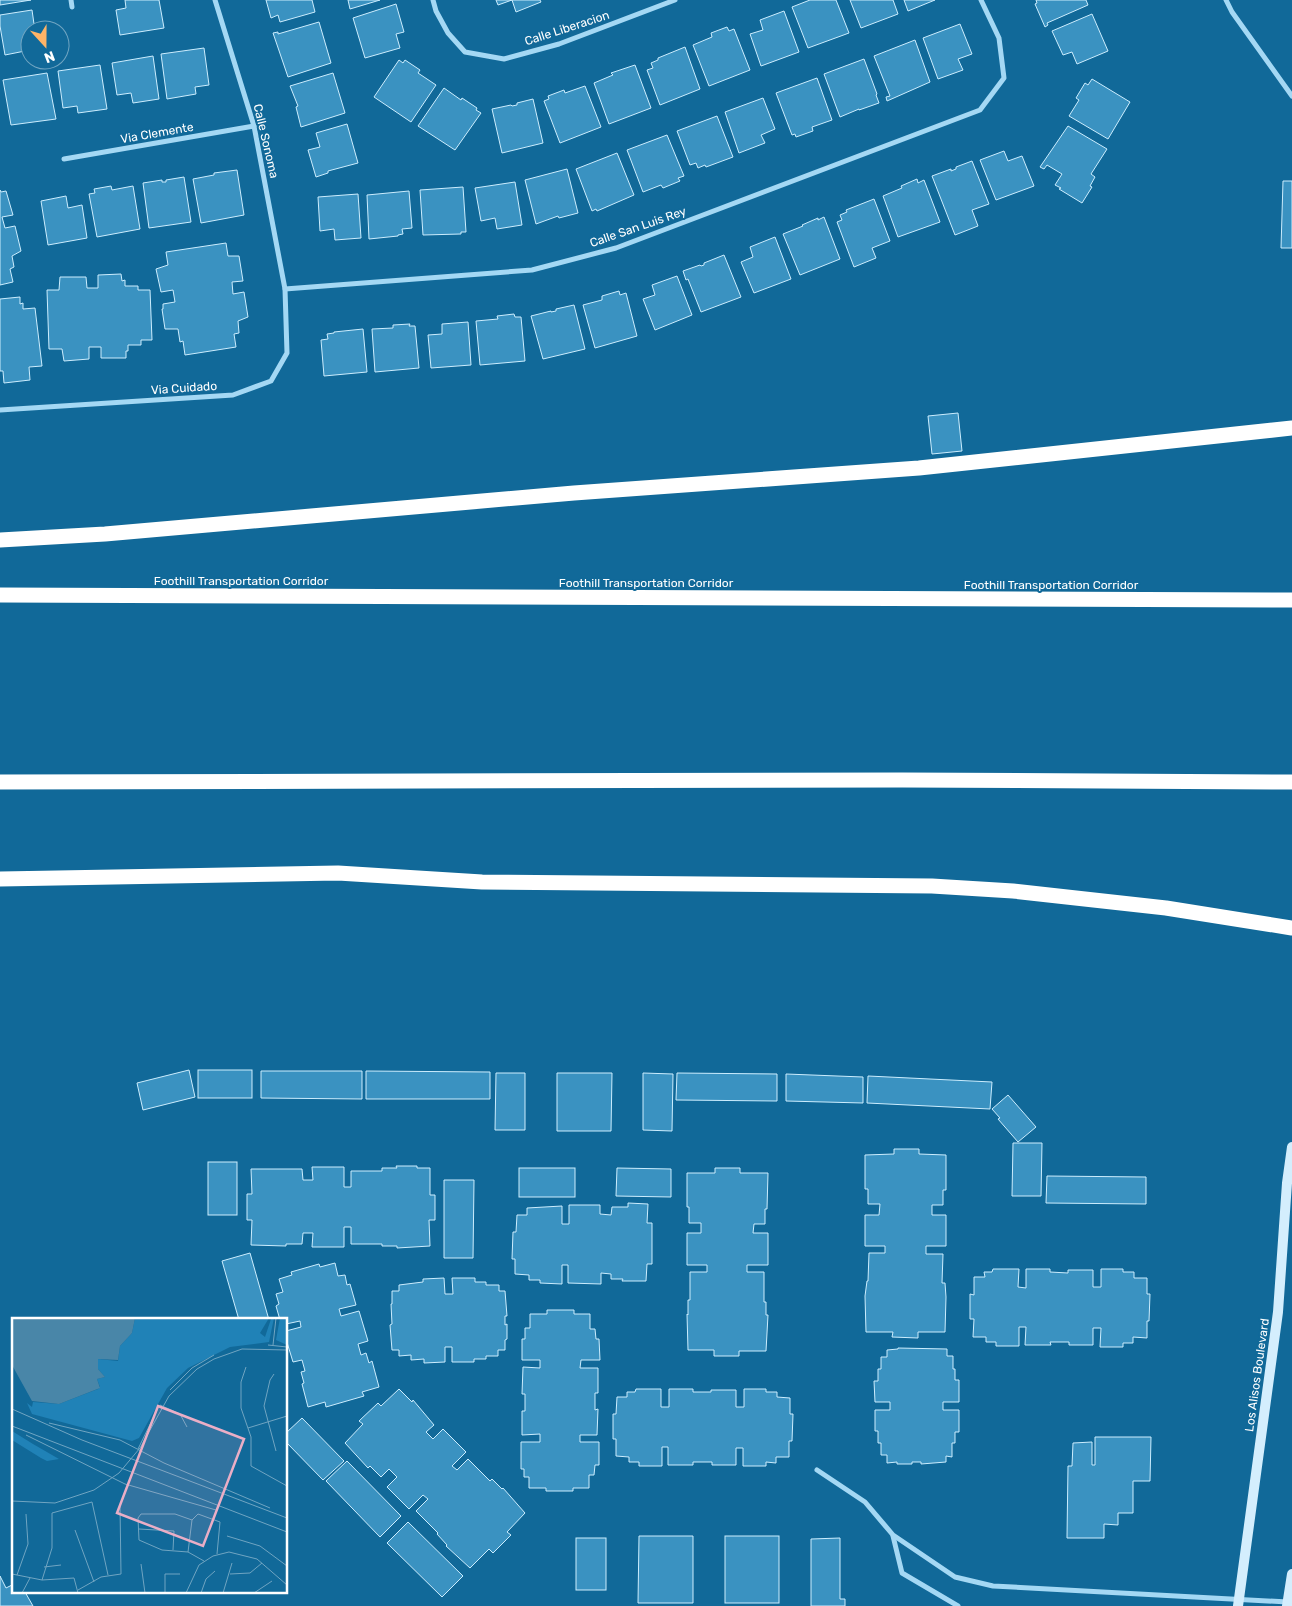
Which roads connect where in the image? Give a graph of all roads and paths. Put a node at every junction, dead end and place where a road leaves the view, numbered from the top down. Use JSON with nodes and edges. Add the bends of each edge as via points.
{"nodes":[{"id":1,"x":71,"y":0,"type":"edge"},
{"id":2,"x":215,"y":0,"type":"edge"},
{"id":3,"x":433,"y":0,"type":"edge"},
{"id":4,"x":675,"y":0,"type":"edge"},
{"id":5,"x":981,"y":0,"type":"edge"},
{"id":6,"x":1226,"y":0,"type":"edge"},
{"id":7,"x":72,"y":6,"type":"dead end"},
{"id":8,"x":1292,"y":96,"type":"edge"},
{"id":9,"x":254,"y":126,"type":"junction"},
{"id":10,"x":64,"y":159,"type":"dead end"},
{"id":11,"x":285,"y":289,"type":"junction"},
{"id":12,"x":0,"y":410,"type":"edge"},
{"id":13,"x":1292,"y":428,"type":"edge"},
{"id":14,"x":0,"y":540,"type":"edge"},
{"id":15,"x":0,"y":594,"type":"edge"},
{"id":16,"x":1292,"y":600,"type":"edge"},
{"id":17,"x":0,"y":782,"type":"edge"},
{"id":18,"x":1292,"y":782,"type":"edge"},
{"id":19,"x":0,"y":879,"type":"edge"},
{"id":20,"x":1292,"y":928,"type":"edge"},
{"id":21,"x":1292,"y":1147,"type":"edge"},
{"id":22,"x":817,"y":1470,"type":"dead end"},
{"id":23,"x":893,"y":1535,"type":"junction"},
{"id":24,"x":1292,"y":1574,"type":"edge"},
{"id":25,"x":1239,"y":1602,"type":"edge"},
{"id":26,"x":1288,"y":1604,"type":"edge"},
{"id":27,"x":958,"y":1606,"type":"edge"}],
"edges":[{"from":1,"to":7,"type":"street"},
{"from":2,"to":9,"type":"street","name":"Calle Sonoma"},
{"from":3,"to":4,"type":"street","name":"Calle Liberacion","via":[[448,33],[465,52],[504,58],[559,44]]},
{"from":5,"to":11,"type":"street","name":"Calle San Luis Rey","via":[[999,38],[1004,78],[980,110],[616,248],[541,268]]},
{"from":6,"to":8,"type":"street"},
{"from":9,"to":10,"type":"street","name":"Via Clemente"},
{"from":9,"to":11,"type":"street","name":"Calle Sonoma"},
{"from":11,"to":12,"type":"street","name":"Via Cuidado","via":[[287,353],[272,381],[233,395]]},
{"from":13,"to":14,"type":"highway","via":[[919,468],[574,493],[114,534]]},
{"from":15,"to":16,"type":"highway","name":"Foothill Transportation Corridor"},
{"from":17,"to":18,"type":"highway"},
{"from":19,"to":20,"type":"highway","via":[[338,873],[482,882],[932,886],[1013,891],[1166,908]]},
{"from":21,"to":25,"type":"main road","name":"Los Alisos Boulevard","via":[[1278,1312]]},
{"from":22,"to":23,"type":"street","via":[[865,1502]]},
{"from":23,"to":25,"type":"street","via":[[955,1577],[993,1586]]},
{"from":23,"to":27,"type":"street","via":[[902,1573]]},
{"from":24,"to":26,"type":"main road"},
{"from":25,"to":26,"type":"street"}]}
